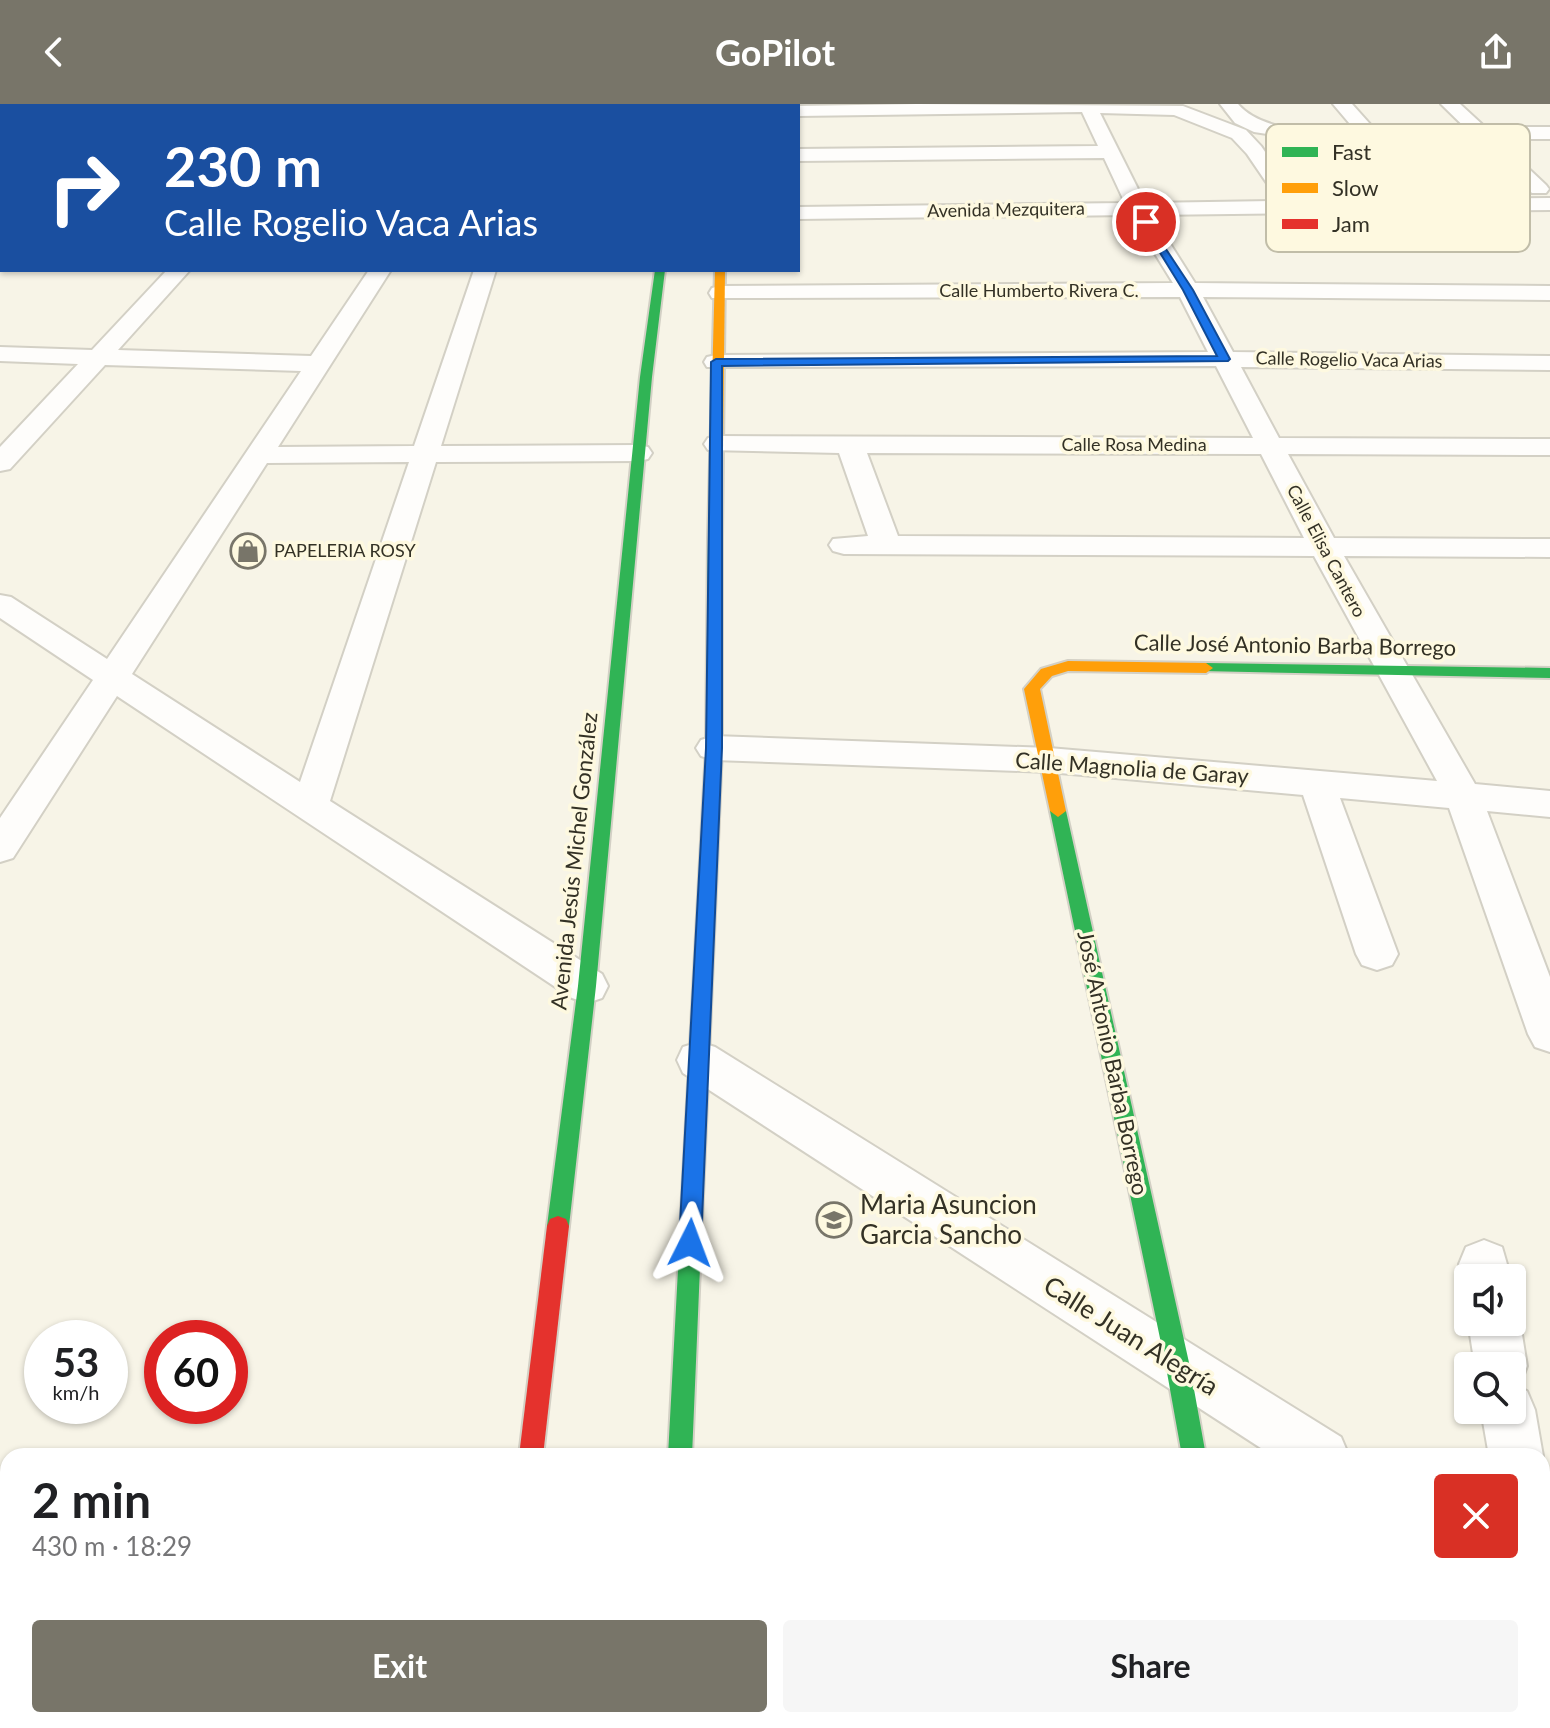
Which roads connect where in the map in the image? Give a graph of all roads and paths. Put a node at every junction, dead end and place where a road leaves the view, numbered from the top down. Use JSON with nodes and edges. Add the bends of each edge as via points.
{"nodes":[{"id":1,"x":1229,"y":104,"type":"edge"},
{"id":2,"x":1342,"y":104,"type":"edge"},
{"id":3,"x":1450,"y":104,"type":"edge"},
{"id":4,"x":1088,"y":105,"type":"edge"},
{"id":5,"x":862,"y":107,"type":"edge"},
{"id":6,"x":974,"y":107,"type":"edge"},
{"id":7,"x":800,"y":111,"type":"edge"},
{"id":8,"x":1361,"y":124,"type":"edge"},
{"id":9,"x":1471,"y":124,"type":"edge"},
{"id":10,"x":1266,"y":128,"type":"edge"},
{"id":11,"x":1110,"y":152,"type":"junction"},
{"id":12,"x":800,"y":155,"type":"edge"},
{"id":13,"x":1266,"y":168,"type":"edge"},
{"id":14,"x":1530,"y":182,"type":"edge"},
{"id":15,"x":1545,"y":197,"type":"edge"},
{"id":16,"x":1266,"y":208,"type":"edge"},
{"id":17,"x":800,"y":213,"type":"edge"},
{"id":18,"x":1142,"y":215,"type":"junction"},
{"id":19,"x":1266,"y":216,"type":"edge"},
{"id":20,"x":1530,"y":218,"type":"edge"},
{"id":21,"x":1550,"y":218,"type":"edge"},
{"id":22,"x":800,"y":222,"type":"edge"},
{"id":23,"x":177,"y":272,"type":"edge"},
{"id":24,"x":379,"y":272,"type":"edge"},
{"id":25,"x":484,"y":272,"type":"edge"},
{"id":26,"x":660,"y":272,"type":"edge"},
{"id":27,"x":720,"y":281,"type":"edge"},
{"id":28,"x":1188,"y":290,"type":"junction"},
{"id":29,"x":1550,"y":293,"type":"edge"},
{"id":30,"x":670,"y":347,"type":"dead end"},
{"id":31,"x":0,"y":354,"type":"edge"},
{"id":32,"x":98,"y":357,"type":"junction"},
{"id":33,"x":1224,"y":359,"type":"junction"},
{"id":34,"x":716,"y":362,"type":"junction"},
{"id":35,"x":1550,"y":363,"type":"edge"},
{"id":36,"x":316,"y":364,"type":"junction"},
{"id":37,"x":646,"y":377,"type":"junction"},
{"id":38,"x":718,"y":444,"type":"junction"},
{"id":39,"x":850,"y":444,"type":"junction"},
{"id":40,"x":1270,"y":445,"type":"junction"},
{"id":41,"x":1550,"y":447,"type":"edge"},
{"id":42,"x":638,"y":453,"type":"junction"},
{"id":43,"x":425,"y":454,"type":"junction"},
{"id":44,"x":257,"y":455,"type":"junction"},
{"id":45,"x":0,"y":463,"type":"edge"},
{"id":46,"x":844,"y":545,"type":"dead end"},
{"id":47,"x":886,"y":545,"type":"junction"},
{"id":48,"x":1323,"y":546,"type":"junction"},
{"id":49,"x":1550,"y":548,"type":"edge"},
{"id":50,"x":6,"y":615,"type":"edge"},
{"id":51,"x":1391,"y":670,"type":"junction"},
{"id":52,"x":1550,"y":673,"type":"edge"},
{"id":53,"x":1041,"y":674,"type":"joint"},
{"id":54,"x":112,"y":678,"type":"junction"},
{"id":55,"x":714,"y":748,"type":"junction"},
{"id":56,"x":1049,"y":760,"type":"junction"},
{"id":57,"x":1317,"y":784,"type":"junction"},
{"id":58,"x":1463,"y":796,"type":"junction"},
{"id":59,"x":1550,"y":804,"type":"edge"},
{"id":60,"x":310,"y":807,"type":"junction"},
{"id":61,"x":0,"y":848,"type":"edge"},
{"id":62,"x":1377,"y":954,"type":"dead end"},
{"id":63,"x":587,"y":986,"type":"junction"},
{"id":64,"x":1550,"y":1034,"type":"edge"},
{"id":65,"x":699,"y":1060,"type":"junction"},
{"id":66,"x":1178,"y":1367,"type":"junction"},
{"id":67,"x":1510,"y":1424,"type":"edge"},
{"id":68,"x":532,"y":1448,"type":"edge"},
{"id":69,"x":680,"y":1448,"type":"edge"},
{"id":70,"x":1193,"y":1448,"type":"edge"},
{"id":71,"x":1309,"y":1448,"type":"edge"},
{"id":72,"x":1515,"y":1448,"type":"edge"}],
"edges":[{"from":1,"to":10,"type":"street","via":[[1241,119]]},
{"from":2,"to":8,"type":"street"},
{"from":3,"to":9,"type":"street"},
{"from":4,"to":6,"type":"street"},
{"from":4,"to":11,"type":"street","name":"Calle Elisa Cantero"},
{"from":4,"to":13,"type":"street","via":[[1166,108],[1231,129]]},
{"from":5,"to":6,"type":"street"},
{"from":5,"to":7,"type":"street"},
{"from":11,"to":12,"type":"street"},
{"from":11,"to":18,"type":"street","name":"Calle Elisa Cantero"},
{"from":14,"to":15,"type":"street"},
{"from":16,"to":18,"type":"street","name":"Avenida Mezquitera"},
{"from":17,"to":18,"type":"street","name":"Avenida Mezquitera"},
{"from":18,"to":19,"type":"street","name":"Avenida Mezquitera"},
{"from":18,"to":22,"type":"street","name":"Avenida Mezquitera"},
{"from":18,"to":28,"type":"street","name":"Calle Elisa Cantero"},
{"from":20,"to":21,"type":"street","name":"Avenida Mezquitera"},
{"from":23,"to":32,"type":"street"},
{"from":24,"to":36,"type":"street"},
{"from":25,"to":43,"type":"street"},
{"from":26,"to":37,"type":"main road","name":"Avenida Jesús Michel González"},
{"from":27,"to":28,"type":"street","name":"Calle Humberto Rivera C."},
{"from":27,"to":34,"type":"main road"},
{"from":28,"to":29,"type":"street","name":"Calle Humberto Rivera C."},
{"from":28,"to":33,"type":"street","name":"Calle Elisa Cantero"},
{"from":30,"to":37,"type":"main road"},
{"from":31,"to":32,"type":"street"},
{"from":32,"to":36,"type":"street"},
{"from":32,"to":45,"type":"street"},
{"from":33,"to":34,"type":"street","name":"Calle Rogelio Vaca Arias"},
{"from":33,"to":35,"type":"street","name":"Calle Rogelio Vaca Arias"},
{"from":33,"to":40,"type":"street","name":"Calle Elisa Cantero"},
{"from":34,"to":38,"type":"main road"},
{"from":36,"to":44,"type":"street"},
{"from":37,"to":42,"type":"main road","name":"Avenida Jesús Michel González"},
{"from":38,"to":39,"type":"street","name":"Calle Rosa Medina"},
{"from":38,"to":55,"type":"main road"},
{"from":39,"to":40,"type":"street","name":"Calle Rosa Medina"},
{"from":39,"to":47,"type":"street"},
{"from":40,"to":41,"type":"street","name":"Calle Rosa Medina"},
{"from":40,"to":48,"type":"street","name":"Calle Elisa Cantero"},
{"from":42,"to":43,"type":"street"},
{"from":42,"to":63,"type":"main road","name":"Avenida Jesús Michel González"},
{"from":43,"to":44,"type":"street"},
{"from":43,"to":60,"type":"street"},
{"from":44,"to":54,"type":"street"},
{"from":46,"to":47,"type":"street"},
{"from":47,"to":48,"type":"street"},
{"from":48,"to":49,"type":"street"},
{"from":48,"to":51,"type":"street","name":"Calle Elisa Cantero"},
{"from":50,"to":54,"type":"street"},
{"from":51,"to":52,"type":"main road","name":"Calle José Antonio Barba Borrego"},
{"from":51,"to":53,"type":"main road","name":"Calle José Antonio Barba Borrego","via":[[1068,666]]},
{"from":51,"to":58,"type":"street","name":"Calle Elisa Cantero"},
{"from":53,"to":56,"type":"main road","name":"José Antonio Barba Borrego","via":[[1032,689]]},
{"from":54,"to":60,"type":"street"},
{"from":54,"to":61,"type":"street"},
{"from":55,"to":56,"type":"street","name":"Calle Magnolia de Garay"},
{"from":55,"to":65,"type":"main road"},
{"from":56,"to":57,"type":"street","name":"Calle Magnolia de Garay"},
{"from":56,"to":66,"type":"main road","name":"José Antonio Barba Borrego"},
{"from":57,"to":58,"type":"street","name":"Calle Magnolia de Garay"},
{"from":57,"to":62,"type":"street"},
{"from":58,"to":59,"type":"street","name":"Calle Magnolia de Garay"},
{"from":58,"to":64,"type":"street","name":"Calle Elisa Cantero"},
{"from":60,"to":63,"type":"street"},
{"from":63,"to":68,"type":"main road","name":"Avenida Jesús Michel González"},
{"from":65,"to":66,"type":"street","name":"Calle Juan Alegría"},
{"from":65,"to":69,"type":"main road"},
{"from":66,"to":70,"type":"main road","name":"José Antonio Barba Borrego"},
{"from":66,"to":71,"type":"street","name":"Calle Juan Alegría"},
{"from":67,"to":72,"type":"street"}]}
